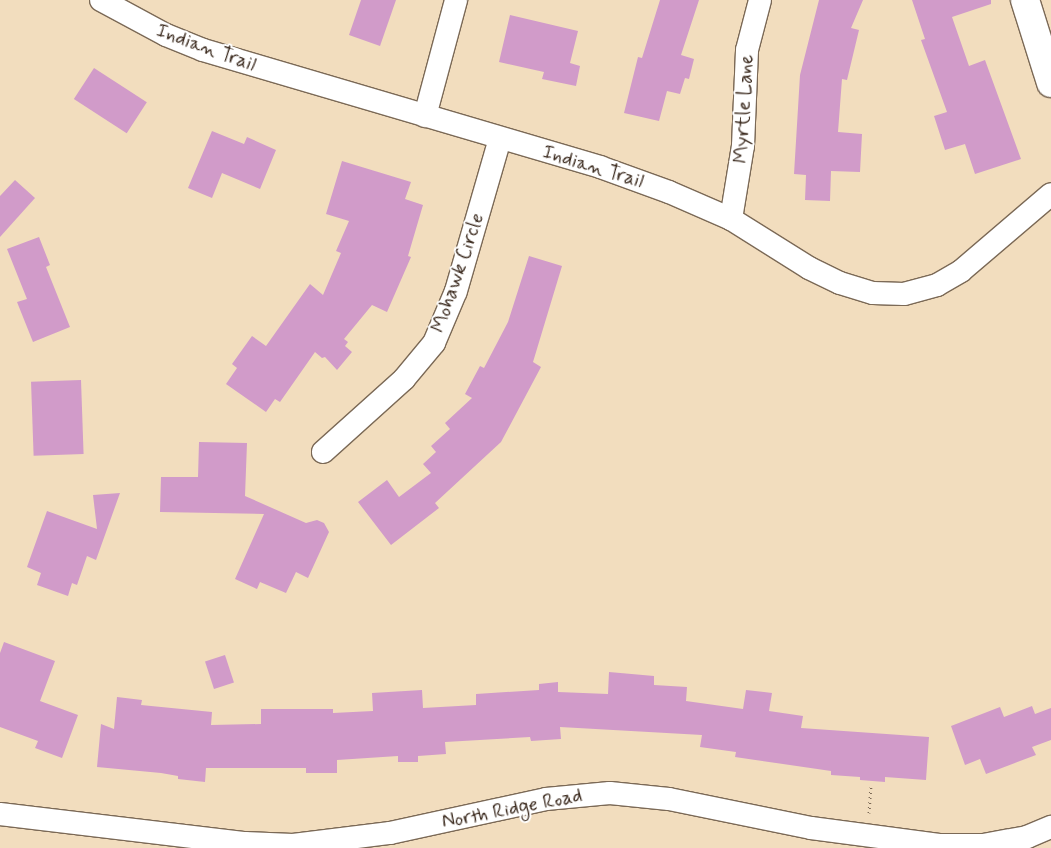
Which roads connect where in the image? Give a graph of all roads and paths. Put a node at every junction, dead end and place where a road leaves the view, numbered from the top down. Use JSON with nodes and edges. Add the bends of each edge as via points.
{"nodes":[{"id":1,"x":101,"y":0,"type":"edge"},
{"id":2,"x":456,"y":0,"type":"edge"},
{"id":3,"x":760,"y":0,"type":"edge"},
{"id":4,"x":1025,"y":0,"type":"edge"},
{"id":5,"x":126,"y":7,"type":"edge"},
{"id":6,"x":1051,"y":83,"type":"edge"},
{"id":7,"x":425,"y":116,"type":"junction"},
{"id":8,"x":500,"y":139,"type":"junction"},
{"id":9,"x":1051,"y":194,"type":"edge"},
{"id":10,"x":731,"y":219,"type":"junction"},
{"id":11,"x":323,"y":452,"type":"dead end"},
{"id":12,"x":0,"y":814,"type":"edge"},
{"id":13,"x":1051,"y":828,"type":"edge"}],
"edges":[{"from":1,"to":5,"type":"street","name":"Indian Trail"},
{"from":2,"to":7,"type":"street"},
{"from":3,"to":10,"type":"street","name":"Myrtle Lane","via":[[747,50],[743,146]]},
{"from":4,"to":6,"type":"street"},
{"from":5,"to":7,"type":"street","name":"Indian Trail","via":[[166,36],[203,50]]},
{"from":7,"to":8,"type":"street","name":"Indian Trail"},
{"from":8,"to":10,"type":"street","name":"Indian Trail","via":[[600,167]]},
{"from":8,"to":11,"type":"street","name":"Mohawk Circle","via":[[456,291],[434,343],[404,380]]},
{"from":9,"to":10,"type":"street","name":"Indian Trail","via":[[961,271],[937,285],[904,294],[873,292],[840,283],[777,250]]},
{"from":12,"to":13,"type":"street","name":"North Ridge Road","via":[[245,843],[293,845],[390,833],[546,798],[610,793],[670,799],[811,828],[941,845],[983,845],[1027,837]]}]}
